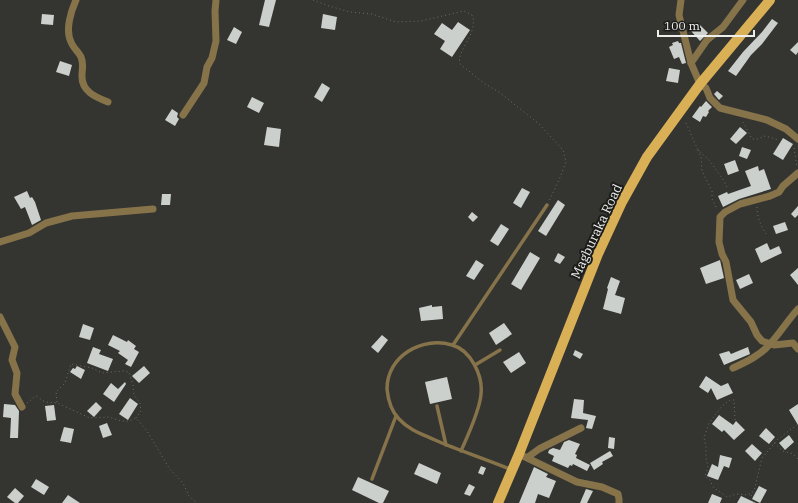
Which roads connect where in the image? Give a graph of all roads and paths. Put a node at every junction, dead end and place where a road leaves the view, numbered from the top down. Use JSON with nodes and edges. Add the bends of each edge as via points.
{"nodes":[{"id":1,"x":76,"y":0,"type":"edge"},
{"id":2,"x":216,"y":0,"type":"edge"},
{"id":3,"x":313,"y":0,"type":"edge"},
{"id":4,"x":681,"y":0,"type":"edge"},
{"id":5,"x":743,"y":0,"type":"edge"},
{"id":6,"x":770,"y":0,"type":"edge"},
{"id":7,"x":691,"y":63,"type":"junction"},
{"id":8,"x":700,"y":84,"type":"junction"},
{"id":9,"x":108,"y":102,"type":"dead end"},
{"id":10,"x":742,"y":114,"type":"junction"},
{"id":11,"x":183,"y":115,"type":"dead end"},
{"id":12,"x":686,"y":123,"type":"dead end"},
{"id":13,"x":798,"y":139,"type":"edge"},
{"id":14,"x":779,"y":140,"type":"dead end"},
{"id":15,"x":794,"y":148,"type":"dead end"},
{"id":16,"x":698,"y":150,"type":"junction"},
{"id":17,"x":798,"y":172,"type":"edge"},
{"id":18,"x":727,"y":188,"type":"dead end"},
{"id":19,"x":547,"y":205,"type":"joint"},
{"id":20,"x":757,"y":205,"type":"dead end"},
{"id":21,"x":153,"y":209,"type":"dead end"},
{"id":22,"x":720,"y":217,"type":"junction"},
{"id":23,"x":766,"y":234,"type":"dead end"},
{"id":24,"x":0,"y":242,"type":"edge"},
{"id":25,"x":798,"y":309,"type":"edge"},
{"id":26,"x":0,"y":317,"type":"edge"},
{"id":27,"x":770,"y":344,"type":"junction"},
{"id":28,"x":453,"y":345,"type":"junction"},
{"id":29,"x":798,"y":348,"type":"edge"},
{"id":30,"x":500,"y":350,"type":"dead end"},
{"id":31,"x":475,"y":365,"type":"junction"},
{"id":32,"x":733,"y":368,"type":"dead end"},
{"id":33,"x":57,"y":403,"type":"junction"},
{"id":34,"x":437,"y":406,"type":"dead end"},
{"id":35,"x":22,"y":407,"type":"joint"},
{"id":36,"x":396,"y":416,"type":"junction"},
{"id":37,"x":136,"y":418,"type":"junction"},
{"id":38,"x":735,"y":420,"type":"dead end"},
{"id":39,"x":798,"y":424,"type":"edge"},
{"id":40,"x":581,"y":428,"type":"dead end"},
{"id":41,"x":774,"y":443,"type":"junction"},
{"id":42,"x":446,"y":445,"type":"junction"},
{"id":43,"x":461,"y":451,"type":"junction"},
{"id":44,"x":523,"y":456,"type":"junction"},
{"id":45,"x":798,"y":459,"type":"edge"},
{"id":46,"x":512,"y":470,"type":"junction"},
{"id":47,"x":372,"y":478,"type":"dead end"},
{"id":48,"x":751,"y":494,"type":"junction"},
{"id":49,"x":197,"y":503,"type":"edge"},
{"id":50,"x":498,"y":503,"type":"edge"},
{"id":51,"x":618,"y":503,"type":"edge"},
{"id":52,"x":754,"y":503,"type":"edge"}],
"edges":[{"from":1,"to":9,"type":"street","via":[[69,31],[70,40],[83,64],[82,84],[96,97]]},
{"from":2,"to":11,"type":"street","via":[[216,41],[212,58],[204,83]]},
{"from":3,"to":19,"type":"path","via":[[350,12],[372,14],[396,22],[421,21],[464,11],[472,15],[473,28],[460,56],[460,64],[540,124],[563,150],[566,162]]},
{"from":4,"to":7,"type":"street","via":[[679,16]]},
{"from":5,"to":7,"type":"street"},
{"from":6,"to":8,"type":"main road","name":"Magburaka Road"},
{"from":7,"to":8,"type":"street"},
{"from":8,"to":10,"type":"street","via":[[706,88],[710,98],[720,108]]},
{"from":8,"to":44,"type":"main road","name":"Magburaka Road","via":[[647,157],[622,202],[598,254]]},
{"from":10,"to":13,"type":"street","via":[[767,120],[786,129]]},
{"from":10,"to":14,"type":"path","via":[[741,119],[752,139],[765,136]]},
{"from":12,"to":16,"type":"path"},
{"from":15,"to":17,"type":"path"},
{"from":16,"to":18,"type":"path","via":[[710,161]]},
{"from":16,"to":22,"type":"path","via":[[702,171],[712,191],[712,199]]},
{"from":17,"to":22,"type":"street","via":[[779,192],[740,204]]},
{"from":19,"to":28,"type":"lane"},
{"from":20,"to":23,"type":"path","via":[[757,213]]},
{"from":21,"to":24,"type":"street","via":[[72,216],[46,223],[29,233]]},
{"from":22,"to":27,"type":"street","via":[[720,242],[733,300],[751,322],[757,336]]},
{"from":25,"to":27,"type":"street"},
{"from":26,"to":35,"type":"street","via":[[15,348],[12,360],[17,374],[15,394]]},
{"from":27,"to":29,"type":"street","via":[[792,343]]},
{"from":27,"to":32,"type":"street","via":[[747,362]]},
{"from":28,"to":31,"type":"lane"},
{"from":28,"to":36,"type":"lane","via":[[440,343],[416,347],[404,353],[393,365],[387,380],[390,407]]},
{"from":30,"to":31,"type":"lane"},
{"from":31,"to":43,"type":"lane","via":[[480,377],[481,401]]},
{"from":33,"to":35,"type":"path","via":[[45,402],[36,396]]},
{"from":33,"to":37,"type":"path","via":[[90,418],[109,417],[121,421]]},
{"from":33,"to":37,"type":"path","via":[[56,392],[65,383],[71,364],[92,368],[102,373],[129,372],[134,395],[140,403],[140,411]]},
{"from":34,"to":42,"type":"lane"},
{"from":36,"to":42,"type":"lane","via":[[412,430]]},
{"from":36,"to":47,"type":"lane"},
{"from":37,"to":49,"type":"path","via":[[147,430],[189,496]]},
{"from":38,"to":48,"type":"path","via":[[734,400],[730,400],[709,423],[704,438],[708,467],[705,476],[713,488],[727,497]]},
{"from":39,"to":41,"type":"path"},
{"from":40,"to":44,"type":"street"},
{"from":41,"to":45,"type":"path"},
{"from":41,"to":48,"type":"path","via":[[762,458],[757,486]]},
{"from":42,"to":43,"type":"lane"},
{"from":43,"to":46,"type":"lane"},
{"from":44,"to":46,"type":"main road","name":"Magburaka Road"},
{"from":44,"to":51,"type":"street","via":[[577,482],[602,487],[618,494]]},
{"from":46,"to":50,"type":"main road","name":"Magburaka Road"},
{"from":48,"to":52,"type":"path"}]}
